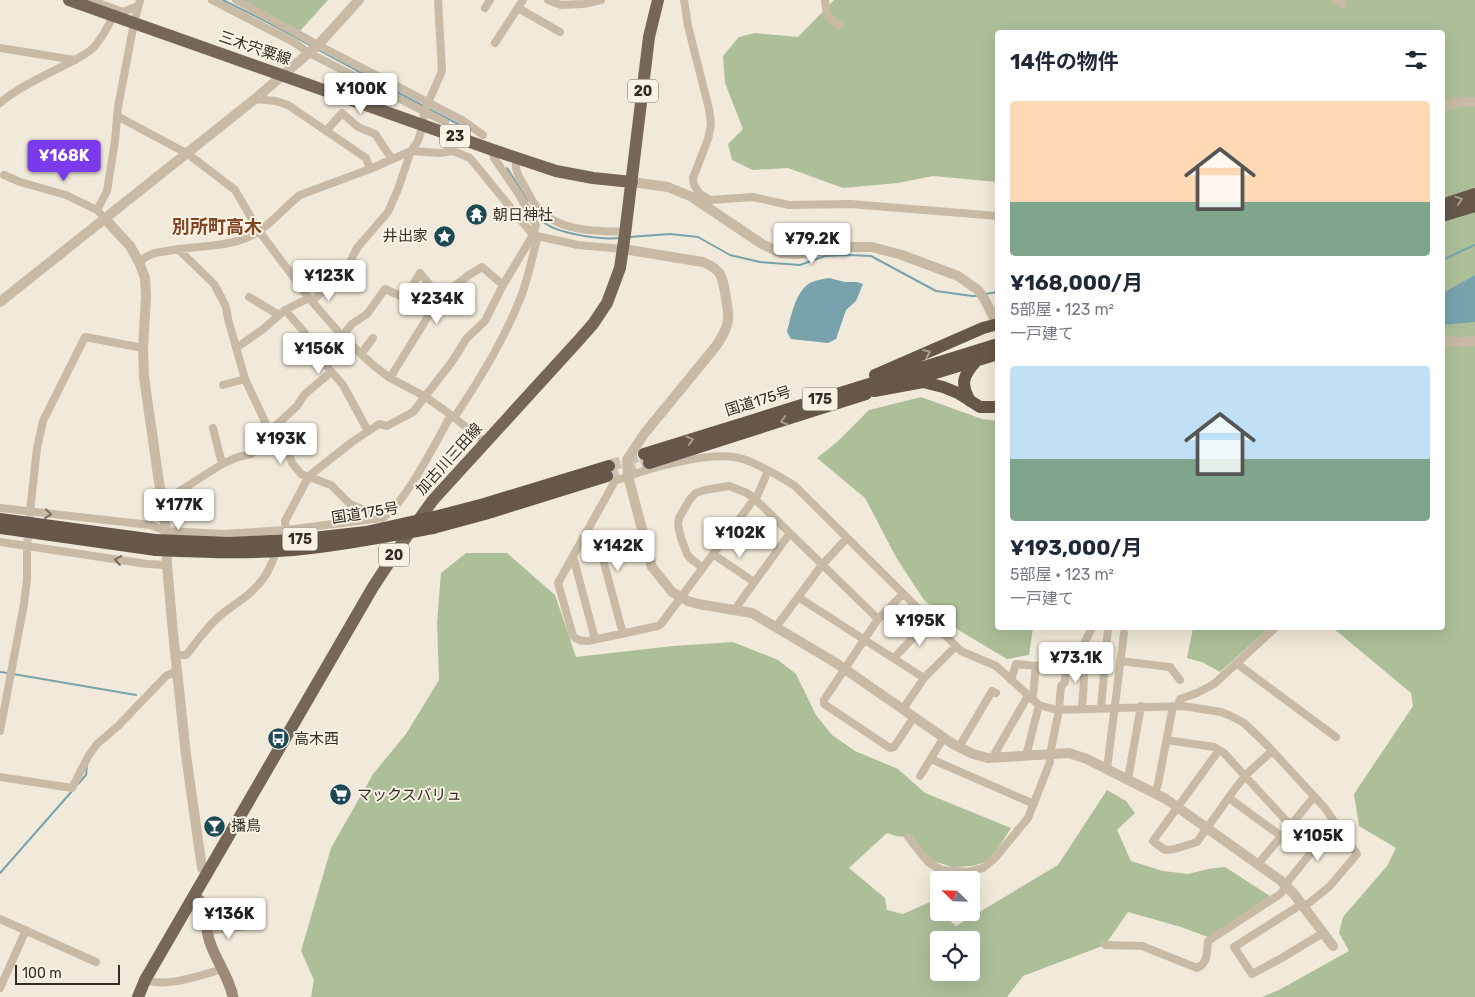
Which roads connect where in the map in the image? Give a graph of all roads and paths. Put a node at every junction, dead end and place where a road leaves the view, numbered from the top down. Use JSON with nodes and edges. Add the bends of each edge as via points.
{"nodes":[{"id":1,"x":70,"y":0,"type":"edge"},
{"id":2,"x":90,"y":0,"type":"edge"},
{"id":3,"x":212,"y":0,"type":"edge"},
{"id":4,"x":236,"y":0,"type":"edge"},
{"id":5,"x":359,"y":0,"type":"edge"},
{"id":6,"x":438,"y":0,"type":"edge"},
{"id":7,"x":490,"y":0,"type":"edge"},
{"id":8,"x":523,"y":0,"type":"edge"},
{"id":9,"x":548,"y":0,"type":"edge"},
{"id":10,"x":601,"y":0,"type":"edge"},
{"id":11,"x":658,"y":0,"type":"edge"},
{"id":12,"x":684,"y":0,"type":"edge"},
{"id":13,"x":825,"y":0,"type":"edge"},
{"id":14,"x":139,"y":3,"type":"edge"},
{"id":15,"x":485,"y":8,"type":"dead end"},
{"id":16,"x":518,"y":8,"type":"junction"},
{"id":17,"x":113,"y":16,"type":"junction"},
{"id":18,"x":134,"y":23,"type":"junction"},
{"id":19,"x":839,"y":25,"type":"dead end"},
{"id":20,"x":560,"y":32,"type":"dead end"},
{"id":21,"x":495,"y":43,"type":"dead end"},
{"id":22,"x":318,"y":45,"type":"junction"},
{"id":23,"x":0,"y":48,"type":"edge"},
{"id":24,"x":309,"y":52,"type":"junction"},
{"id":25,"x":75,"y":60,"type":"junction"},
{"id":26,"x":283,"y":75,"type":"junction"},
{"id":27,"x":256,"y":99,"type":"junction"},
{"id":28,"x":428,"y":102,"type":"junction"},
{"id":29,"x":1475,"y":102,"type":"edge"},
{"id":30,"x":0,"y":103,"type":"edge"},
{"id":31,"x":1445,"y":105,"type":"edge"},
{"id":32,"x":117,"y":116,"type":"junction"},
{"id":33,"x":423,"y":118,"type":"junction"},
{"id":34,"x":445,"y":122,"type":"dead end"},
{"id":35,"x":326,"y":130,"type":"junction"},
{"id":36,"x":483,"y":135,"type":"dead end"},
{"id":37,"x":493,"y":150,"type":"junction"},
{"id":38,"x":411,"y":151,"type":"junction"},
{"id":39,"x":186,"y":153,"type":"junction"},
{"id":40,"x":516,"y":157,"type":"junction"},
{"id":41,"x":392,"y":159,"type":"junction"},
{"id":42,"x":370,"y":169,"type":"junction"},
{"id":43,"x":4,"y":175,"type":"dead end"},
{"id":44,"x":632,"y":182,"type":"junction"},
{"id":45,"x":1475,"y":194,"type":"edge"},
{"id":46,"x":721,"y":200,"type":"junction"},
{"id":47,"x":1445,"y":204,"type":"edge"},
{"id":48,"x":1475,"y":206,"type":"edge"},
{"id":49,"x":97,"y":210,"type":"junction"},
{"id":50,"x":715,"y":212,"type":"junction"},
{"id":51,"x":1445,"y":215,"type":"edge"},
{"id":52,"x":995,"y":216,"type":"edge"},
{"id":53,"x":105,"y":218,"type":"junction"},
{"id":54,"x":259,"y":231,"type":"junction"},
{"id":55,"x":536,"y":236,"type":"junction"},
{"id":56,"x":624,"y":239,"type":"junction"},
{"id":57,"x":178,"y":249,"type":"junction"},
{"id":58,"x":139,"y":262,"type":"junction"},
{"id":59,"x":503,"y":285,"type":"junction"},
{"id":60,"x":440,"y":297,"type":"junction"},
{"id":61,"x":249,"y":298,"type":"dead end"},
{"id":62,"x":405,"y":298,"type":"junction"},
{"id":63,"x":311,"y":299,"type":"junction"},
{"id":64,"x":0,"y":302,"type":"edge"},
{"id":65,"x":282,"y":313,"type":"junction"},
{"id":66,"x":430,"y":315,"type":"junction"},
{"id":67,"x":995,"y":321,"type":"edge"},
{"id":68,"x":995,"y":325,"type":"edge"},
{"id":69,"x":342,"y":336,"type":"junction"},
{"id":70,"x":373,"y":338,"type":"dead end"},
{"id":71,"x":1445,"y":341,"type":"edge"},
{"id":72,"x":1475,"y":341,"type":"edge"},
{"id":73,"x":995,"y":345,"type":"edge"},
{"id":74,"x":143,"y":348,"type":"junction"},
{"id":75,"x":236,"y":348,"type":"junction"},
{"id":76,"x":361,"y":354,"type":"junction"},
{"id":77,"x":995,"y":355,"type":"edge"},
{"id":78,"x":977,"y":360,"type":"junction"},
{"id":79,"x":331,"y":372,"type":"junction"},
{"id":80,"x":390,"y":378,"type":"junction"},
{"id":81,"x":245,"y":379,"type":"junction"},
{"id":82,"x":223,"y":385,"type":"dead end"},
{"id":83,"x":874,"y":391,"type":"junction"},
{"id":84,"x":835,"y":395,"type":"junction"},
{"id":85,"x":426,"y":398,"type":"junction"},
{"id":86,"x":970,"y":401,"type":"junction"},
{"id":87,"x":995,"y":407,"type":"edge"},
{"id":88,"x":453,"y":417,"type":"junction"},
{"id":89,"x":212,"y":428,"type":"dead end"},
{"id":90,"x":368,"y":430,"type":"junction"},
{"id":91,"x":270,"y":432,"type":"junction"},
{"id":92,"x":486,"y":443,"type":"junction"},
{"id":93,"x":222,"y":464,"type":"junction"},
{"id":94,"x":768,"y":471,"type":"junction"},
{"id":95,"x":309,"y":476,"type":"junction"},
{"id":96,"x":628,"y":476,"type":"junction"},
{"id":97,"x":161,"y":496,"type":"junction"},
{"id":98,"x":755,"y":498,"type":"junction"},
{"id":99,"x":0,"y":508,"type":"edge"},
{"id":100,"x":30,"y":512,"type":"junction"},
{"id":101,"x":382,"y":518,"type":"junction"},
{"id":102,"x":0,"y":519,"type":"edge"},
{"id":103,"x":0,"y":528,"type":"edge"},
{"id":104,"x":399,"y":528,"type":"dead end"},
{"id":105,"x":286,"y":530,"type":"junction"},
{"id":106,"x":166,"y":531,"type":"junction"},
{"id":107,"x":586,"y":532,"type":"junction"},
{"id":108,"x":790,"y":533,"type":"junction"},
{"id":109,"x":847,"y":538,"type":"junction"},
{"id":110,"x":0,"y":542,"type":"edge"},
{"id":111,"x":156,"y":545,"type":"junction"},
{"id":112,"x":27,"y":546,"type":"junction"},
{"id":113,"x":646,"y":549,"type":"junction"},
{"id":114,"x":713,"y":554,"type":"junction"},
{"id":115,"x":603,"y":557,"type":"junction"},
{"id":116,"x":572,"y":559,"type":"junction"},
{"id":117,"x":167,"y":565,"type":"junction"},
{"id":118,"x":822,"y":565,"type":"junction"},
{"id":119,"x":703,"y":568,"type":"junction"},
{"id":120,"x":754,"y":582,"type":"junction"},
{"id":121,"x":904,"y":594,"type":"junction"},
{"id":122,"x":681,"y":597,"type":"junction"},
{"id":123,"x":798,"y":597,"type":"junction"},
{"id":124,"x":737,"y":610,"type":"junction"},
{"id":125,"x":878,"y":619,"type":"junction"},
{"id":126,"x":930,"y":620,"type":"junction"},
{"id":127,"x":776,"y":627,"type":"junction"},
{"id":128,"x":1091,"y":630,"type":"edge"},
{"id":129,"x":1108,"y":630,"type":"edge"},
{"id":130,"x":1270,"y":630,"type":"edge"},
{"id":131,"x":1124,"y":633,"type":"dead end"},
{"id":132,"x":623,"y":634,"type":"junction"},
{"id":133,"x":595,"y":639,"type":"junction"},
{"id":134,"x":864,"y":639,"type":"junction"},
{"id":135,"x":956,"y":646,"type":"junction"},
{"id":136,"x":1082,"y":646,"type":"junction"},
{"id":137,"x":176,"y":655,"type":"junction"},
{"id":138,"x":1066,"y":656,"type":"junction"},
{"id":139,"x":894,"y":658,"type":"junction"},
{"id":140,"x":1120,"y":661,"type":"junction"},
{"id":141,"x":1236,"y":664,"type":"junction"},
{"id":142,"x":1036,"y":666,"type":"junction"},
{"id":143,"x":844,"y":669,"type":"junction"},
{"id":144,"x":177,"y":672,"type":"junction"},
{"id":145,"x":924,"y":678,"type":"junction"},
{"id":146,"x":1011,"y":680,"type":"junction"},
{"id":147,"x":1180,"y":680,"type":"dead end"},
{"id":148,"x":996,"y":692,"type":"dead end"},
{"id":149,"x":1030,"y":697,"type":"junction"},
{"id":150,"x":1039,"y":705,"type":"junction"},
{"id":151,"x":1141,"y":706,"type":"junction"},
{"id":152,"x":1176,"y":706,"type":"junction"},
{"id":153,"x":1101,"y":708,"type":"junction"},
{"id":154,"x":1114,"y":708,"type":"junction"},
{"id":155,"x":903,"y":709,"type":"junction"},
{"id":156,"x":1082,"y":709,"type":"junction"},
{"id":157,"x":1059,"y":710,"type":"junction"},
{"id":158,"x":914,"y":717,"type":"junction"},
{"id":159,"x":0,"y":731,"type":"edge"},
{"id":160,"x":944,"y":737,"type":"junction"},
{"id":161,"x":1336,"y":737,"type":"dead end"},
{"id":162,"x":1167,"y":740,"type":"junction"},
{"id":163,"x":959,"y":746,"type":"junction"},
{"id":164,"x":1219,"y":750,"type":"junction"},
{"id":165,"x":1272,"y":751,"type":"junction"},
{"id":166,"x":1050,"y":754,"type":"junction"},
{"id":167,"x":1026,"y":756,"type":"junction"},
{"id":168,"x":996,"y":757,"type":"junction"},
{"id":169,"x":931,"y":759,"type":"junction"},
{"id":170,"x":1107,"y":769,"type":"junction"},
{"id":171,"x":920,"y":776,"type":"dead end"},
{"id":172,"x":1246,"y":776,"type":"junction"},
{"id":173,"x":0,"y":777,"type":"edge"},
{"id":174,"x":1128,"y":779,"type":"junction"},
{"id":175,"x":1155,"y":793,"type":"junction"},
{"id":176,"x":1314,"y":796,"type":"junction"},
{"id":177,"x":1228,"y":798,"type":"junction"},
{"id":178,"x":1034,"y":804,"type":"junction"},
{"id":179,"x":1177,"y":806,"type":"junction"},
{"id":180,"x":1335,"y":823,"type":"junction"},
{"id":181,"x":1290,"y":825,"type":"junction"},
{"id":182,"x":1207,"y":828,"type":"junction"},
{"id":183,"x":1281,"y":836,"type":"junction"},
{"id":184,"x":908,"y":837,"type":"dead end"},
{"id":185,"x":1258,"y":864,"type":"junction"},
{"id":186,"x":208,"y":873,"type":"junction"},
{"id":187,"x":1286,"y":886,"type":"junction"},
{"id":188,"x":194,"y":896,"type":"junction"},
{"id":189,"x":1303,"y":906,"type":"junction"},
{"id":190,"x":0,"y":919,"type":"edge"},
{"id":191,"x":248,"y":926,"type":"dead end"},
{"id":192,"x":26,"y":930,"type":"junction"},
{"id":193,"x":208,"y":932,"type":"junction"},
{"id":194,"x":1323,"y":933,"type":"junction"},
{"id":195,"x":1105,"y":945,"type":"dead end"},
{"id":196,"x":1332,"y":946,"type":"dead end"},
{"id":197,"x":96,"y":962,"type":"dead end"},
{"id":198,"x":223,"y":969,"type":"junction"},
{"id":199,"x":145,"y":980,"type":"junction"},
{"id":200,"x":0,"y":988,"type":"edge"},
{"id":201,"x":138,"y":997,"type":"edge"},
{"id":202,"x":233,"y":997,"type":"edge"}],
"edges":[{"from":1,"to":17,"type":"main road","name":"三木宍粟線","number":"23"},
{"from":2,"to":14,"type":"street","via":[[123,12]]},
{"from":3,"to":24,"type":"street"},
{"from":4,"to":22,"type":"street"},
{"from":5,"to":22,"type":"street"},
{"from":6,"to":28,"type":"street","via":[[442,71]]},
{"from":7,"to":15,"type":"street"},
{"from":8,"to":16,"type":"street"},
{"from":9,"to":10,"type":"street","via":[[561,5]]},
{"from":11,"to":44,"type":"main road","name":"加古川三田線","number":"20","via":[[649,37]]},
{"from":12,"to":46,"type":"street","via":[[711,125],[694,185],[708,199]]},
{"from":13,"to":19,"type":"street","via":[[830,20]]},
{"from":14,"to":18,"type":"street"},
{"from":16,"to":20,"type":"street"},
{"from":16,"to":21,"type":"street"},
{"from":17,"to":18,"type":"main road","name":"三木宍粟線","number":"23"},
{"from":17,"to":25,"type":"street","via":[[92,49]]},
{"from":18,"to":26,"type":"main road","name":"三木宍粟線","number":"23"},
{"from":18,"to":32,"type":"street"},
{"from":22,"to":24,"type":"street"},
{"from":22,"to":28,"type":"street"},
{"from":23,"to":25,"type":"street"},
{"from":24,"to":26,"type":"street"},
{"from":24,"to":33,"type":"street"},
{"from":25,"to":30,"type":"street"},
{"from":26,"to":27,"type":"street"},
{"from":26,"to":33,"type":"main road","name":"三木宍粟線","number":"23"},
{"from":27,"to":35,"type":"street","via":[[288,105]]},
{"from":27,"to":39,"type":"street"},
{"from":28,"to":33,"type":"street"},
{"from":28,"to":36,"type":"street"},
{"from":29,"to":31,"type":"street"},
{"from":32,"to":39,"type":"street"},
{"from":32,"to":49,"type":"street","via":[[107,191]]},
{"from":33,"to":34,"type":"street"},
{"from":33,"to":37,"type":"main road","name":"三木宍粟線","number":"23"},
{"from":33,"to":38,"type":"street","via":[[418,141]]},
{"from":35,"to":41,"type":"street","via":[[342,113],[358,127],[375,134]]},
{"from":35,"to":42,"type":"street","via":[[366,158]]},
{"from":37,"to":40,"type":"main road","name":"三木宍粟線","number":"23"},
{"from":37,"to":55,"type":"street","via":[[494,158],[536,226]]},
{"from":38,"to":41,"type":"street"},
{"from":38,"to":55,"type":"street","via":[[453,151],[470,158]]},
{"from":38,"to":63,"type":"street","via":[[388,212],[333,283]]},
{"from":39,"to":53,"type":"street"},
{"from":39,"to":54,"type":"street","via":[[235,190]]},
{"from":40,"to":44,"type":"main road","name":"三木宍粟線","number":"23","via":[[593,178]]},
{"from":40,"to":56,"type":"street","via":[[515,170],[536,206],[550,218],[582,230]]},
{"from":41,"to":42,"type":"street"},
{"from":42,"to":54,"type":"street","via":[[300,195]]},
{"from":43,"to":49,"type":"street","via":[[66,195]]},
{"from":44,"to":50,"type":"street","via":[[668,187]]},
{"from":44,"to":56,"type":"main road","name":"加古川三田線","number":"20"},
{"from":47,"to":45,"type":"highway","one_way":true},
{"from":46,"to":50,"type":"street"},
{"from":46,"to":52,"type":"street","via":[[753,197],[789,204],[850,204]]},
{"from":48,"to":51,"type":"highway"},
{"from":49,"to":53,"type":"street"},
{"from":50,"to":67,"type":"street","via":[[781,253],[798,254],[848,246],[872,248],[902,255],[958,276],[978,290]]},
{"from":53,"to":58,"type":"street","via":[[130,246]]},
{"from":53,"to":64,"type":"street"},
{"from":54,"to":57,"type":"street","via":[[222,244]]},
{"from":54,"to":63,"type":"street"},
{"from":55,"to":56,"type":"street","via":[[578,246]]},
{"from":55,"to":59,"type":"street"},
{"from":55,"to":88,"type":"street","via":[[521,298],[487,367]]},
{"from":56,"to":92,"type":"main road","name":"加古川三田線","number":"20","via":[[616,281],[593,324]]},
{"from":56,"to":96,"type":"street","via":[[713,266],[721,276],[729,319],[716,346],[644,434],[627,460]]},
{"from":57,"to":58,"type":"street","via":[[152,254]]},
{"from":57,"to":75,"type":"street","via":[[214,284],[226,307]]},
{"from":58,"to":74,"type":"street","via":[[146,297]]},
{"from":59,"to":60,"type":"street","via":[[482,267]]},
{"from":59,"to":85,"type":"street","via":[[485,322],[467,338]]},
{"from":60,"to":62,"type":"street","via":[[420,273]]},
{"from":60,"to":66,"type":"street"},
{"from":61,"to":65,"type":"street"},
{"from":62,"to":66,"type":"street"},
{"from":62,"to":69,"type":"street","via":[[385,289],[367,314]]},
{"from":63,"to":65,"type":"street"},
{"from":63,"to":69,"type":"street"},
{"from":65,"to":75,"type":"street"},
{"from":65,"to":79,"type":"street","via":[[305,333],[306,342]]},
{"from":66,"to":80,"type":"street"},
{"from":84,"to":68,"type":"highway","one_way":true,"via":[[850,384]]},
{"from":69,"to":76,"type":"street"},
{"from":70,"to":76,"type":"street"},
{"from":71,"to":72,"type":"street"},
{"from":73,"to":84,"type":"highway","name":"国道175号","number":"175"},
{"from":74,"to":97,"type":"street","via":[[144,377]]},
{"from":74,"to":100,"type":"street","via":[[85,337],[43,421]]},
{"from":75,"to":81,"type":"street"},
{"from":76,"to":80,"type":"street"},
{"from":77,"to":78,"type":"highway","name":"国道175号","number":"175"},
{"from":78,"to":83,"type":"highway","name":"国道175号","number":"175"},
{"from":78,"to":86,"type":"highway","via":[[966,373],[964,381]]},
{"from":79,"to":90,"type":"street","via":[[343,385]]},
{"from":79,"to":91,"type":"street","via":[[304,395]]},
{"from":80,"to":85,"type":"street"},
{"from":81,"to":82,"type":"street"},
{"from":81,"to":91,"type":"street"},
{"from":83,"to":84,"type":"highway","name":"国道175号","number":"175","one_way":true,"via":[[646,459]]},
{"from":83,"to":86,"type":"highway","via":[[924,382],[958,393]]},
{"from":85,"to":88,"type":"street"},
{"from":85,"to":90,"type":"street","via":[[413,412],[387,426],[379,424]]},
{"from":86,"to":87,"type":"highway","via":[[980,407]]},
{"from":88,"to":92,"type":"street"},
{"from":88,"to":101,"type":"street","via":[[414,481],[390,514]]},
{"from":89,"to":93,"type":"street"},
{"from":90,"to":95,"type":"street"},
{"from":91,"to":93,"type":"street","via":[[268,441],[252,454]]},
{"from":91,"to":95,"type":"street","via":[[301,474]]},
{"from":92,"to":186,"type":"main road","name":"加古川三田線","number":"20","via":[[433,500],[383,572]]},
{"from":93,"to":97,"type":"street","via":[[172,496]]},
{"from":94,"to":96,"type":"street","via":[[743,459],[726,456],[706,457]]},
{"from":94,"to":98,"type":"street"},
{"from":94,"to":109,"type":"street","via":[[795,486]]},
{"from":95,"to":101,"type":"street","via":[[331,485],[350,504]]},
{"from":95,"to":105,"type":"street","via":[[285,521]]},
{"from":96,"to":107,"type":"street","via":[[615,481]]},
{"from":96,"to":113,"type":"street"},
{"from":97,"to":106,"type":"street"},
{"from":98,"to":108,"type":"street"},
{"from":98,"to":114,"type":"street"},
{"from":98,"to":119,"type":"street","via":[[730,486],[705,490],[690,499],[678,525],[687,554]]},
{"from":99,"to":100,"type":"street"},
{"from":100,"to":106,"type":"street","one_way":true,"via":[[150,525]]},
{"from":101,"to":104,"type":"street"},
{"from":101,"to":105,"type":"street"},
{"from":102,"to":111,"type":"highway","name":"国道175号","number":"175"},
{"from":103,"to":111,"type":"highway","name":"国道175号","number":"175"},
{"from":105,"to":106,"type":"street","via":[[224,534]]},
{"from":105,"to":137,"type":"street","via":[[265,576],[248,596],[222,614],[186,654]]},
{"from":106,"to":117,"type":"street"},
{"from":107,"to":115,"type":"street","via":[[597,537]]},
{"from":107,"to":116,"type":"street"},
{"from":108,"to":118,"type":"street"},
{"from":108,"to":120,"type":"street"},
{"from":109,"to":118,"type":"street"},
{"from":109,"to":121,"type":"street"},
{"from":110,"to":112,"type":"street"},
{"from":111,"to":111,"type":"highway","name":"国道175号","number":"175","bridge":true,"via":[[295,540],[366,532],[608,471],[486,514],[368,540],[294,550],[227,553]]},
{"from":117,"to":112,"type":"street","one_way":true},
{"from":112,"to":159,"type":"street","via":[[24,604]]},
{"from":113,"to":115,"type":"street"},
{"from":113,"to":122,"type":"street","via":[[652,567],[672,592]]},
{"from":114,"to":119,"type":"street"},
{"from":114,"to":120,"type":"street"},
{"from":115,"to":132,"type":"street"},
{"from":116,"to":133,"type":"street"},
{"from":116,"to":133,"type":"street","via":[[558,583],[573,636],[582,641]]},
{"from":117,"to":137,"type":"street"},
{"from":118,"to":123,"type":"street"},
{"from":118,"to":125,"type":"street"},
{"from":119,"to":122,"type":"street"},
{"from":120,"to":124,"type":"street"},
{"from":121,"to":125,"type":"street"},
{"from":121,"to":126,"type":"street"},
{"from":122,"to":124,"type":"street","via":[[698,604]]},
{"from":122,"to":132,"type":"street","via":[[658,626]]},
{"from":123,"to":127,"type":"street"},
{"from":123,"to":134,"type":"street"},
{"from":124,"to":127,"type":"street","via":[[752,613]]},
{"from":125,"to":134,"type":"street"},
{"from":126,"to":135,"type":"street"},
{"from":126,"to":139,"type":"street"},
{"from":127,"to":143,"type":"street"},
{"from":128,"to":136,"type":"street"},
{"from":129,"to":153,"type":"street"},
{"from":130,"to":141,"type":"street"},
{"from":131,"to":140,"type":"street"},
{"from":132,"to":133,"type":"street"},
{"from":134,"to":139,"type":"street"},
{"from":134,"to":143,"type":"street"},
{"from":135,"to":145,"type":"street"},
{"from":135,"to":146,"type":"street","via":[[996,666]]},
{"from":136,"to":138,"type":"street","via":[[1080,651]]},
{"from":136,"to":156,"type":"street","via":[[1086,648]]},
{"from":137,"to":144,"type":"street"},
{"from":138,"to":142,"type":"street"},
{"from":138,"to":157,"type":"street"},
{"from":139,"to":145,"type":"street"},
{"from":140,"to":147,"type":"street","via":[[1170,667]]},
{"from":140,"to":154,"type":"street"},
{"from":141,"to":152,"type":"street","via":[[1214,684],[1180,699]]},
{"from":141,"to":161,"type":"street"},
{"from":142,"to":146,"type":"street","via":[[1016,664]]},
{"from":142,"to":149,"type":"street","via":[[1033,695]]},
{"from":143,"to":155,"type":"street"},
{"from":143,"to":158,"type":"street","via":[[824,704],[890,748],[894,747]]},
{"from":144,"to":173,"type":"street","via":[[166,676],[97,744],[72,788]]},
{"from":144,"to":186,"type":"street","via":[[202,868]]},
{"from":145,"to":155,"type":"street"},
{"from":146,"to":149,"type":"street"},
{"from":148,"to":163,"type":"street","via":[[992,691]]},
{"from":149,"to":150,"type":"street"},
{"from":149,"to":168,"type":"street"},
{"from":150,"to":157,"type":"street"},
{"from":150,"to":167,"type":"street"},
{"from":151,"to":152,"type":"street"},
{"from":151,"to":154,"type":"street"},
{"from":151,"to":174,"type":"street"},
{"from":152,"to":162,"type":"street"},
{"from":152,"to":165,"type":"street","via":[[1231,716],[1244,723]]},
{"from":153,"to":154,"type":"street"},
{"from":153,"to":156,"type":"street"},
{"from":154,"to":170,"type":"street"},
{"from":155,"to":158,"type":"street"},
{"from":156,"to":157,"type":"street"},
{"from":157,"to":166,"type":"street"},
{"from":158,"to":160,"type":"street"},
{"from":160,"to":163,"type":"street"},
{"from":160,"to":169,"type":"street"},
{"from":162,"to":164,"type":"street"},
{"from":162,"to":175,"type":"street"},
{"from":163,"to":168,"type":"street","via":[[973,754]]},
{"from":164,"to":172,"type":"street"},
{"from":164,"to":179,"type":"street"},
{"from":165,"to":172,"type":"street"},
{"from":165,"to":176,"type":"street"},
{"from":166,"to":167,"type":"street"},
{"from":166,"to":170,"type":"street","via":[[1069,753]]},
{"from":166,"to":178,"type":"street"},
{"from":167,"to":168,"type":"street"},
{"from":169,"to":171,"type":"street"},
{"from":169,"to":178,"type":"street"},
{"from":170,"to":174,"type":"street"},
{"from":172,"to":177,"type":"street"},
{"from":172,"to":181,"type":"street"},
{"from":174,"to":175,"type":"street"},
{"from":175,"to":179,"type":"street"},
{"from":176,"to":180,"type":"street"},
{"from":176,"to":181,"type":"street"},
{"from":177,"to":182,"type":"street"},
{"from":177,"to":183,"type":"street"},
{"from":178,"to":184,"type":"street","via":[[1028,818],[995,858],[983,868],[968,872],[941,870],[928,862]]},
{"from":179,"to":182,"type":"street"},
{"from":179,"to":182,"type":"street","via":[[1153,841],[1165,850],[1197,842]]},
{"from":180,"to":187,"type":"street"},
{"from":180,"to":189,"type":"street","via":[[1357,854],[1329,887]]},
{"from":181,"to":183,"type":"street"},
{"from":182,"to":185,"type":"street"},
{"from":183,"to":185,"type":"street"},
{"from":185,"to":187,"type":"street"},
{"from":186,"to":188,"type":"main road","name":"加古川三田線","number":"20"},
{"from":187,"to":189,"type":"street"},
{"from":187,"to":195,"type":"street","via":[[1279,895],[1208,941],[1205,962],[1197,968],[1142,946]]},
{"from":188,"to":193,"type":"main road","via":[[205,907]]},
{"from":188,"to":199,"type":"main road","name":"加古川三田線","number":"20"},
{"from":189,"to":194,"type":"street"},
{"from":189,"to":194,"type":"street","via":[[1234,947],[1252,974]]},
{"from":190,"to":192,"type":"street"},
{"from":191,"to":193,"type":"street"},
{"from":192,"to":197,"type":"street"},
{"from":192,"to":200,"type":"street"},
{"from":193,"to":198,"type":"main road"},
{"from":194,"to":196,"type":"street"},
{"from":198,"to":199,"type":"street","via":[[163,983]]},
{"from":198,"to":202,"type":"main road"},
{"from":199,"to":201,"type":"main road","name":"加古川三田線","number":"20"}]}
